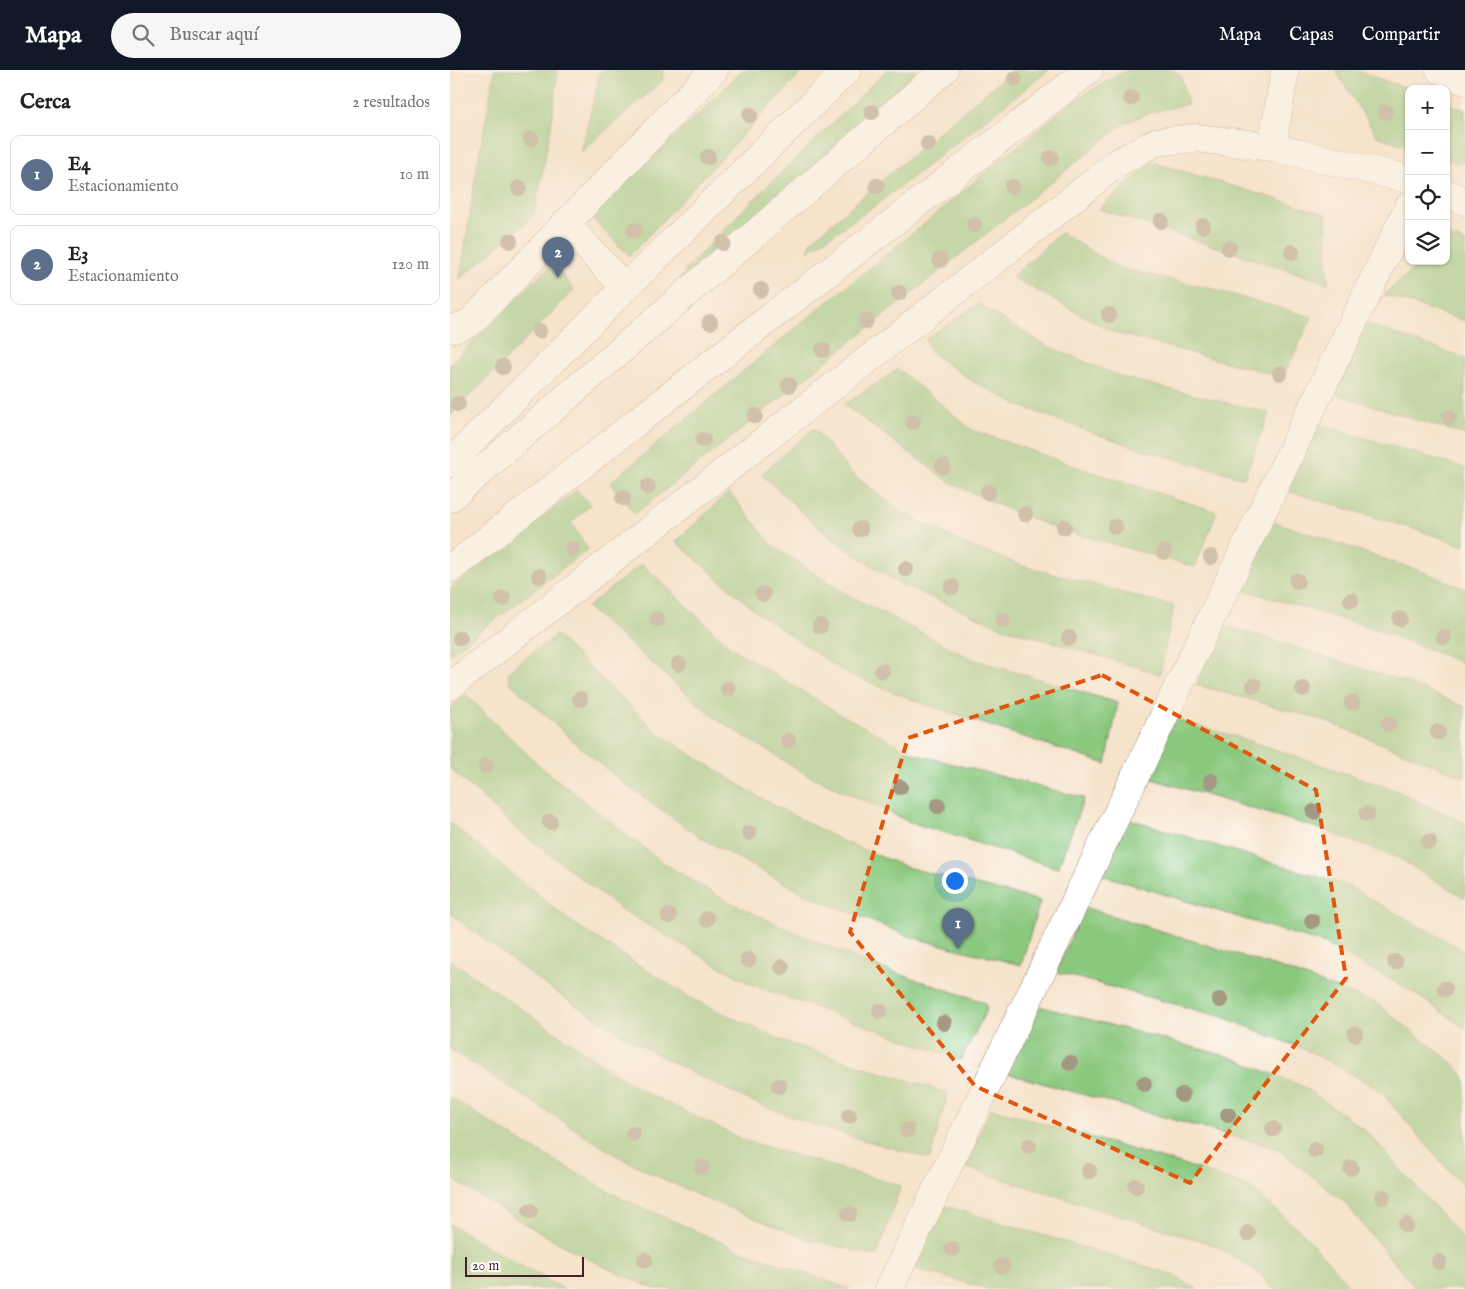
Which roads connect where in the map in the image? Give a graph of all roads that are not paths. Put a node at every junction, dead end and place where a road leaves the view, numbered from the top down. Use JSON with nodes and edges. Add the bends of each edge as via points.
{"nodes":[{"id":1,"x":714,"y":70,"type":"edge"},
{"id":2,"x":847,"y":70,"type":"edge"},
{"id":3,"x":944,"y":70,"type":"edge"},
{"id":4,"x":1089,"y":70,"type":"edge"},
{"id":5,"x":1284,"y":70,"type":"edge"},
{"id":6,"x":1440,"y":70,"type":"edge"},
{"id":7,"x":1465,"y":81,"type":"edge"},
{"id":8,"x":1272,"y":147,"type":"junction"},
{"id":9,"x":1405,"y":178,"type":"edge"},
{"id":10,"x":1450,"y":195,"type":"edge"},
{"id":11,"x":1465,"y":201,"type":"edge"},
{"id":12,"x":1405,"y":214,"type":"edge"},
{"id":13,"x":565,"y":223,"type":"junction"},
{"id":14,"x":625,"y":288,"type":"junction"},
{"id":15,"x":450,"y":328,"type":"edge"},
{"id":16,"x":450,"y":463,"type":"edge"},
{"id":17,"x":450,"y":498,"type":"edge"},
{"id":18,"x":450,"y":569,"type":"edge"},
{"id":19,"x":450,"y":686,"type":"edge"},
{"id":20,"x":889,"y":1289,"type":"edge"}],
"edges":[{"from":1,"to":13,"type":"street"},
{"from":2,"to":14,"type":"street"},
{"from":3,"to":17,"type":"street"},
{"from":4,"to":18,"type":"street"},
{"from":5,"to":8,"type":"street"},
{"from":6,"to":7,"type":"street"},
{"from":8,"to":9,"type":"street"},
{"from":8,"to":19,"type":"street","via":[[1196,138],[1156,142],[1117,162]]},
{"from":10,"to":11,"type":"street"},
{"from":12,"to":20,"type":"street"},
{"from":13,"to":14,"type":"street"},
{"from":13,"to":15,"type":"street","via":[[471,322]]},
{"from":14,"to":16,"type":"street"}]}
